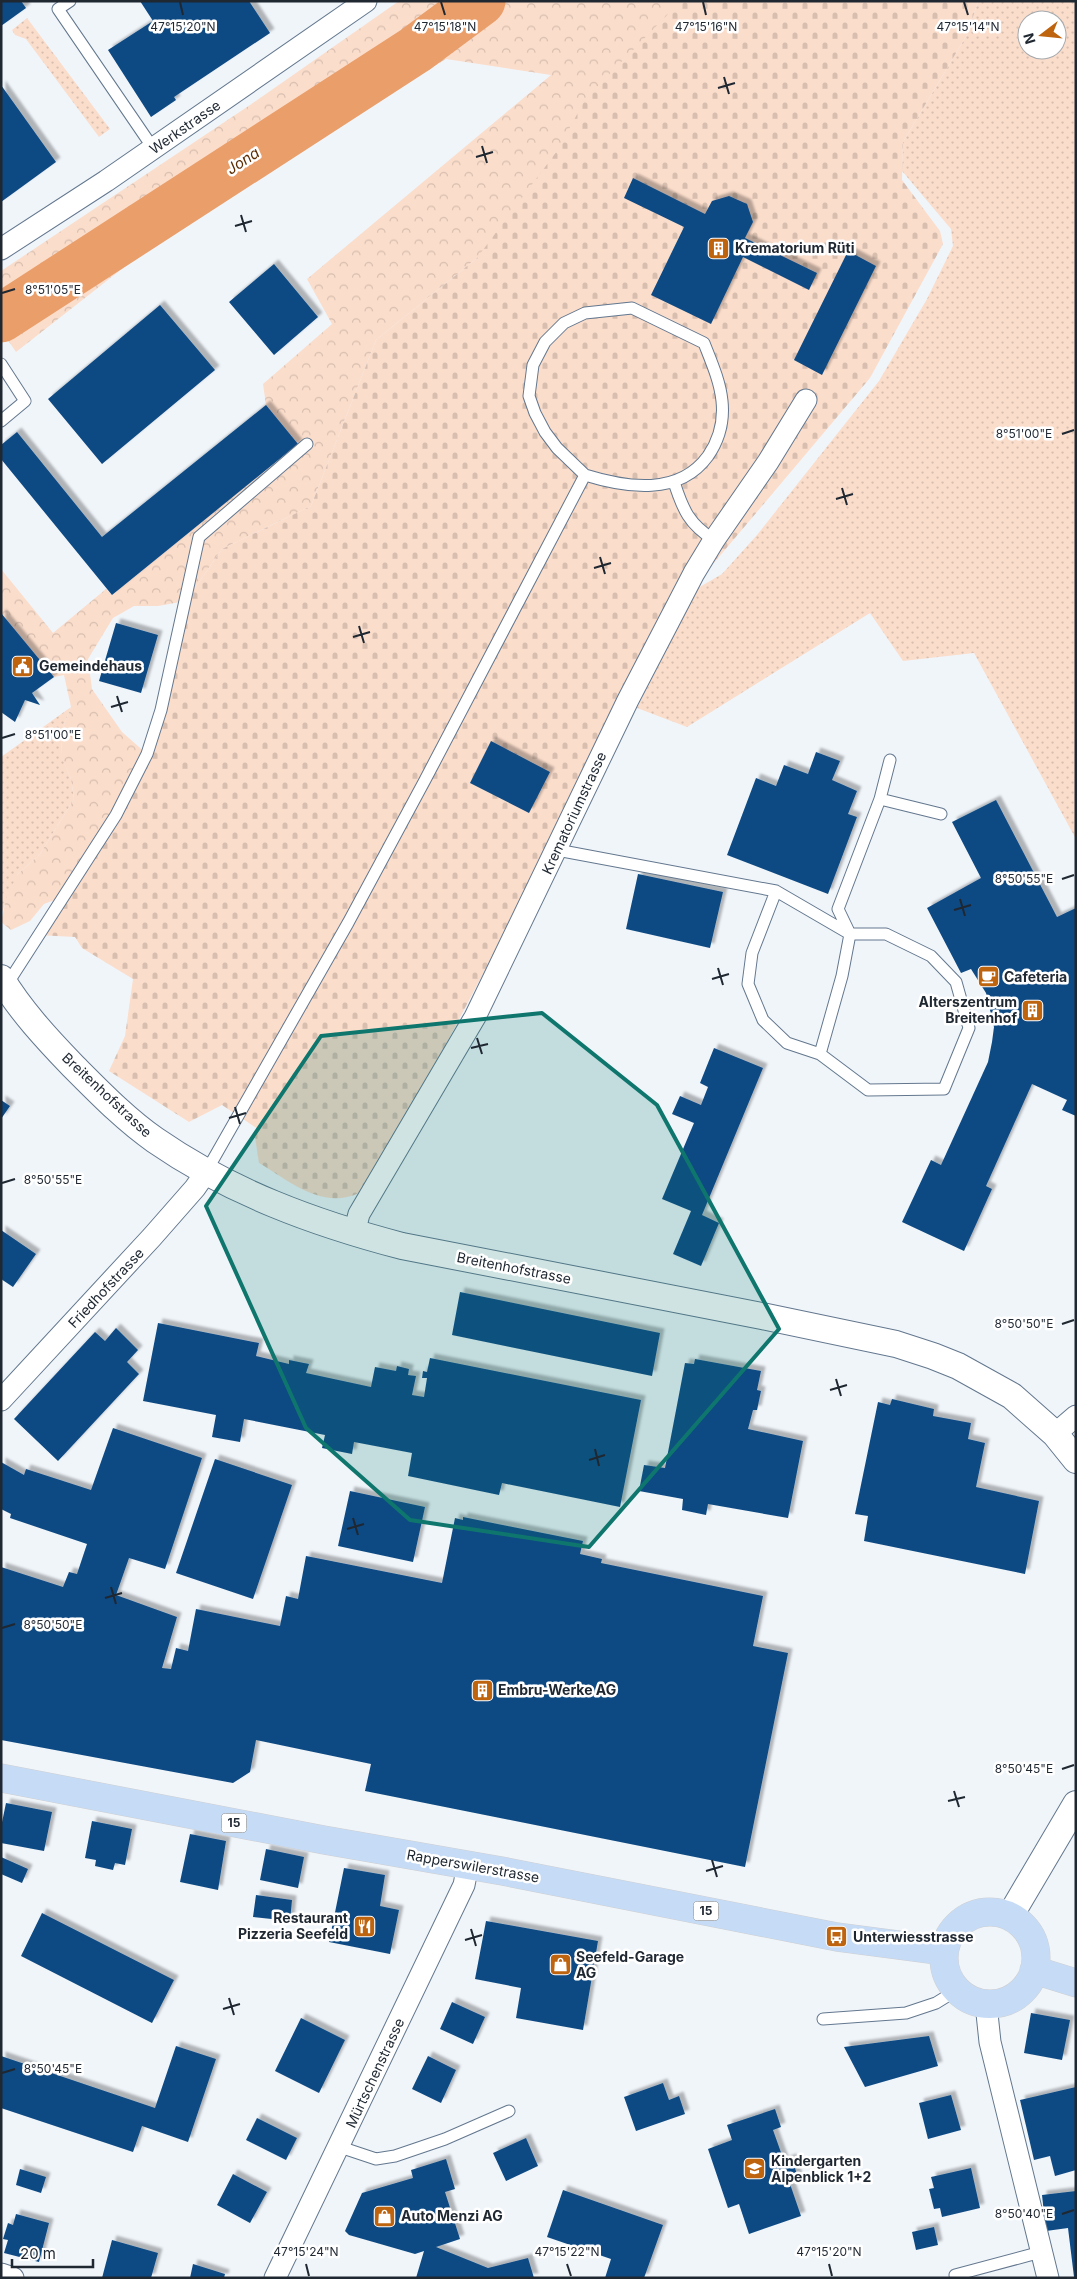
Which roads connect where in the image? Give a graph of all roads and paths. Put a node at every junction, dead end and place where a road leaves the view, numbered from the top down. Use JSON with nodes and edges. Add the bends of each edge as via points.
{"nodes":[{"id":1,"x":70,"y":1,"type":"edge"},
{"id":2,"x":366,"y":1,"type":"edge"},
{"id":3,"x":153,"y":148,"type":"junction"},
{"id":4,"x":1,"y":249,"type":"edge"},
{"id":5,"x":1,"y":364,"type":"edge"},
{"id":6,"x":806,"y":400,"type":"dead end"},
{"id":7,"x":1,"y":421,"type":"edge"},
{"id":8,"x":307,"y":444,"type":"dead end"},
{"id":9,"x":585,"y":475,"type":"junction"},
{"id":10,"x":674,"y":482,"type":"junction"},
{"id":11,"x":714,"y":540,"type":"junction"},
{"id":12,"x":890,"y":760,"type":"dead end"},
{"id":13,"x":880,"y":800,"type":"junction"},
{"id":14,"x":941,"y":814,"type":"dead end"},
{"id":15,"x":557,"y":850,"type":"junction"},
{"id":16,"x":776,"y":891,"type":"junction"},
{"id":17,"x":850,"y":934,"type":"junction"},
{"id":18,"x":3,"y":986,"type":"edge"},
{"id":19,"x":820,"y":1054,"type":"junction"},
{"id":20,"x":206,"y":1172,"type":"junction"},
{"id":21,"x":354,"y":1233,"type":"junction"},
{"id":22,"x":1,"y":1400,"type":"edge"},
{"id":23,"x":1076,"y":1416,"type":"edge"},
{"id":24,"x":1055,"y":1434,"type":"junction"},
{"id":25,"x":1076,"y":1460,"type":"edge"},
{"id":26,"x":1,"y":1778,"type":"edge"},
{"id":27,"x":1076,"y":1804,"type":"edge"},
{"id":28,"x":468,"y":1865,"type":"junction"},
{"id":29,"x":1010,"y":1916,"type":"junction"},
{"id":30,"x":944,"y":1951,"type":"junction"},
{"id":31,"x":1034,"y":1970,"type":"junction"},
{"id":32,"x":1076,"y":1983,"type":"edge"},
{"id":33,"x":957,"y":1990,"type":"junction"},
{"id":34,"x":986,"y":2004,"type":"junction"},
{"id":35,"x":823,"y":2019,"type":"dead end"},
{"id":36,"x":509,"y":2111,"type":"dead end"},
{"id":37,"x":340,"y":2147,"type":"junction"},
{"id":38,"x":1041,"y":2252,"type":"junction"},
{"id":39,"x":1,"y":2274,"type":"edge"},
{"id":40,"x":955,"y":2274,"type":"dead end"},
{"id":41,"x":13,"y":2278,"type":"edge"},
{"id":42,"x":275,"y":2278,"type":"edge"},
{"id":43,"x":1048,"y":2278,"type":"edge"}],
"edges":[{"from":1,"to":3,"type":"lane","via":[[58,9]]},
{"from":2,"to":3,"type":"street","name":"Werkstrasse"},
{"from":3,"to":4,"type":"street","name":"Werkstrasse"},
{"from":5,"to":7,"type":"lane","via":[[25,401]]},
{"from":6,"to":11,"type":"street","name":"Krematoriumstrasse"},
{"from":8,"to":18,"type":"lane","via":[[199,537],[161,710],[147,754],[116,815]]},
{"from":9,"to":10,"type":"lane","via":[[626,484]]},
{"from":9,"to":10,"type":"lane","via":[[557,448],[535,413],[529,396],[533,365],[545,342],[564,323],[585,313],[632,308],[704,342],[717,377],[722,401],[716,445],[688,476]]},
{"from":9,"to":20,"type":"lane","via":[[348,923]]},
{"from":10,"to":11,"type":"lane","via":[[689,519],[698,530]]},
{"from":11,"to":15,"type":"street","name":"Krematoriumstrasse","via":[[628,700]]},
{"from":12,"to":13,"type":"lane"},
{"from":13,"to":14,"type":"lane"},
{"from":13,"to":17,"type":"lane","via":[[838,909]]},
{"from":15,"to":16,"type":"lane"},
{"from":15,"to":21,"type":"street","name":"Krematoriumstrasse","via":[[475,1017],[359,1214]]},
{"from":16,"to":17,"type":"lane"},
{"from":16,"to":19,"type":"lane","via":[[752,953],[748,984],[763,1020],[787,1043]]},
{"from":17,"to":19,"type":"lane"},
{"from":17,"to":19,"type":"lane","via":[[886,934],[931,956],[956,982],[969,1028],[944,1089],[868,1090]]},
{"from":18,"to":20,"type":"street","name":"Breitenhofstrasse","via":[[97,1090],[154,1139]]},
{"from":20,"to":21,"type":"street","name":"Breitenhofstrasse","via":[[272,1204]]},
{"from":20,"to":22,"type":"street","name":"Friedhofstrasse","via":[[152,1237]]},
{"from":21,"to":24,"type":"street","name":"Breitenhofstrasse","via":[[402,1246],[896,1344],[941,1359],[986,1380],[1012,1396]]},
{"from":23,"to":24,"type":"street"},
{"from":24,"to":25,"type":"street","name":"Breitenhofstrasse"},
{"from":26,"to":28,"type":"main road","name":"Rapperswilerstrasse","number":"15"},
{"from":27,"to":29,"type":"street"},
{"from":28,"to":30,"type":"main road","name":"Rapperswilerstrasse","number":"15","via":[[837,1937]]},
{"from":28,"to":37,"type":"street","name":"Mürtschenstrasse","via":[[464,1885]]},
{"from":29,"to":30,"type":"main road","via":[[992,1912],[964,1919],[951,1933]]},
{"from":29,"to":31,"type":"main road","via":[[1025,1927],[1034,1943]]},
{"from":30,"to":33,"type":"main road","via":[[946,1972]]},
{"from":31,"to":32,"type":"main road"},
{"from":31,"to":34,"type":"main road","via":[[1022,1992],[999,2003]]},
{"from":33,"to":34,"type":"main road"},
{"from":33,"to":35,"type":"lane","via":[[936,2003],[906,2013]]},
{"from":34,"to":38,"type":"street","via":[[990,2042]]},
{"from":36,"to":37,"type":"lane","via":[[395,2156],[376,2159]]},
{"from":37,"to":42,"type":"street","name":"Mürtschenstrasse"},
{"from":38,"to":40,"type":"lane"},
{"from":38,"to":43,"type":"street"},
{"from":39,"to":41,"type":"street"}]}
